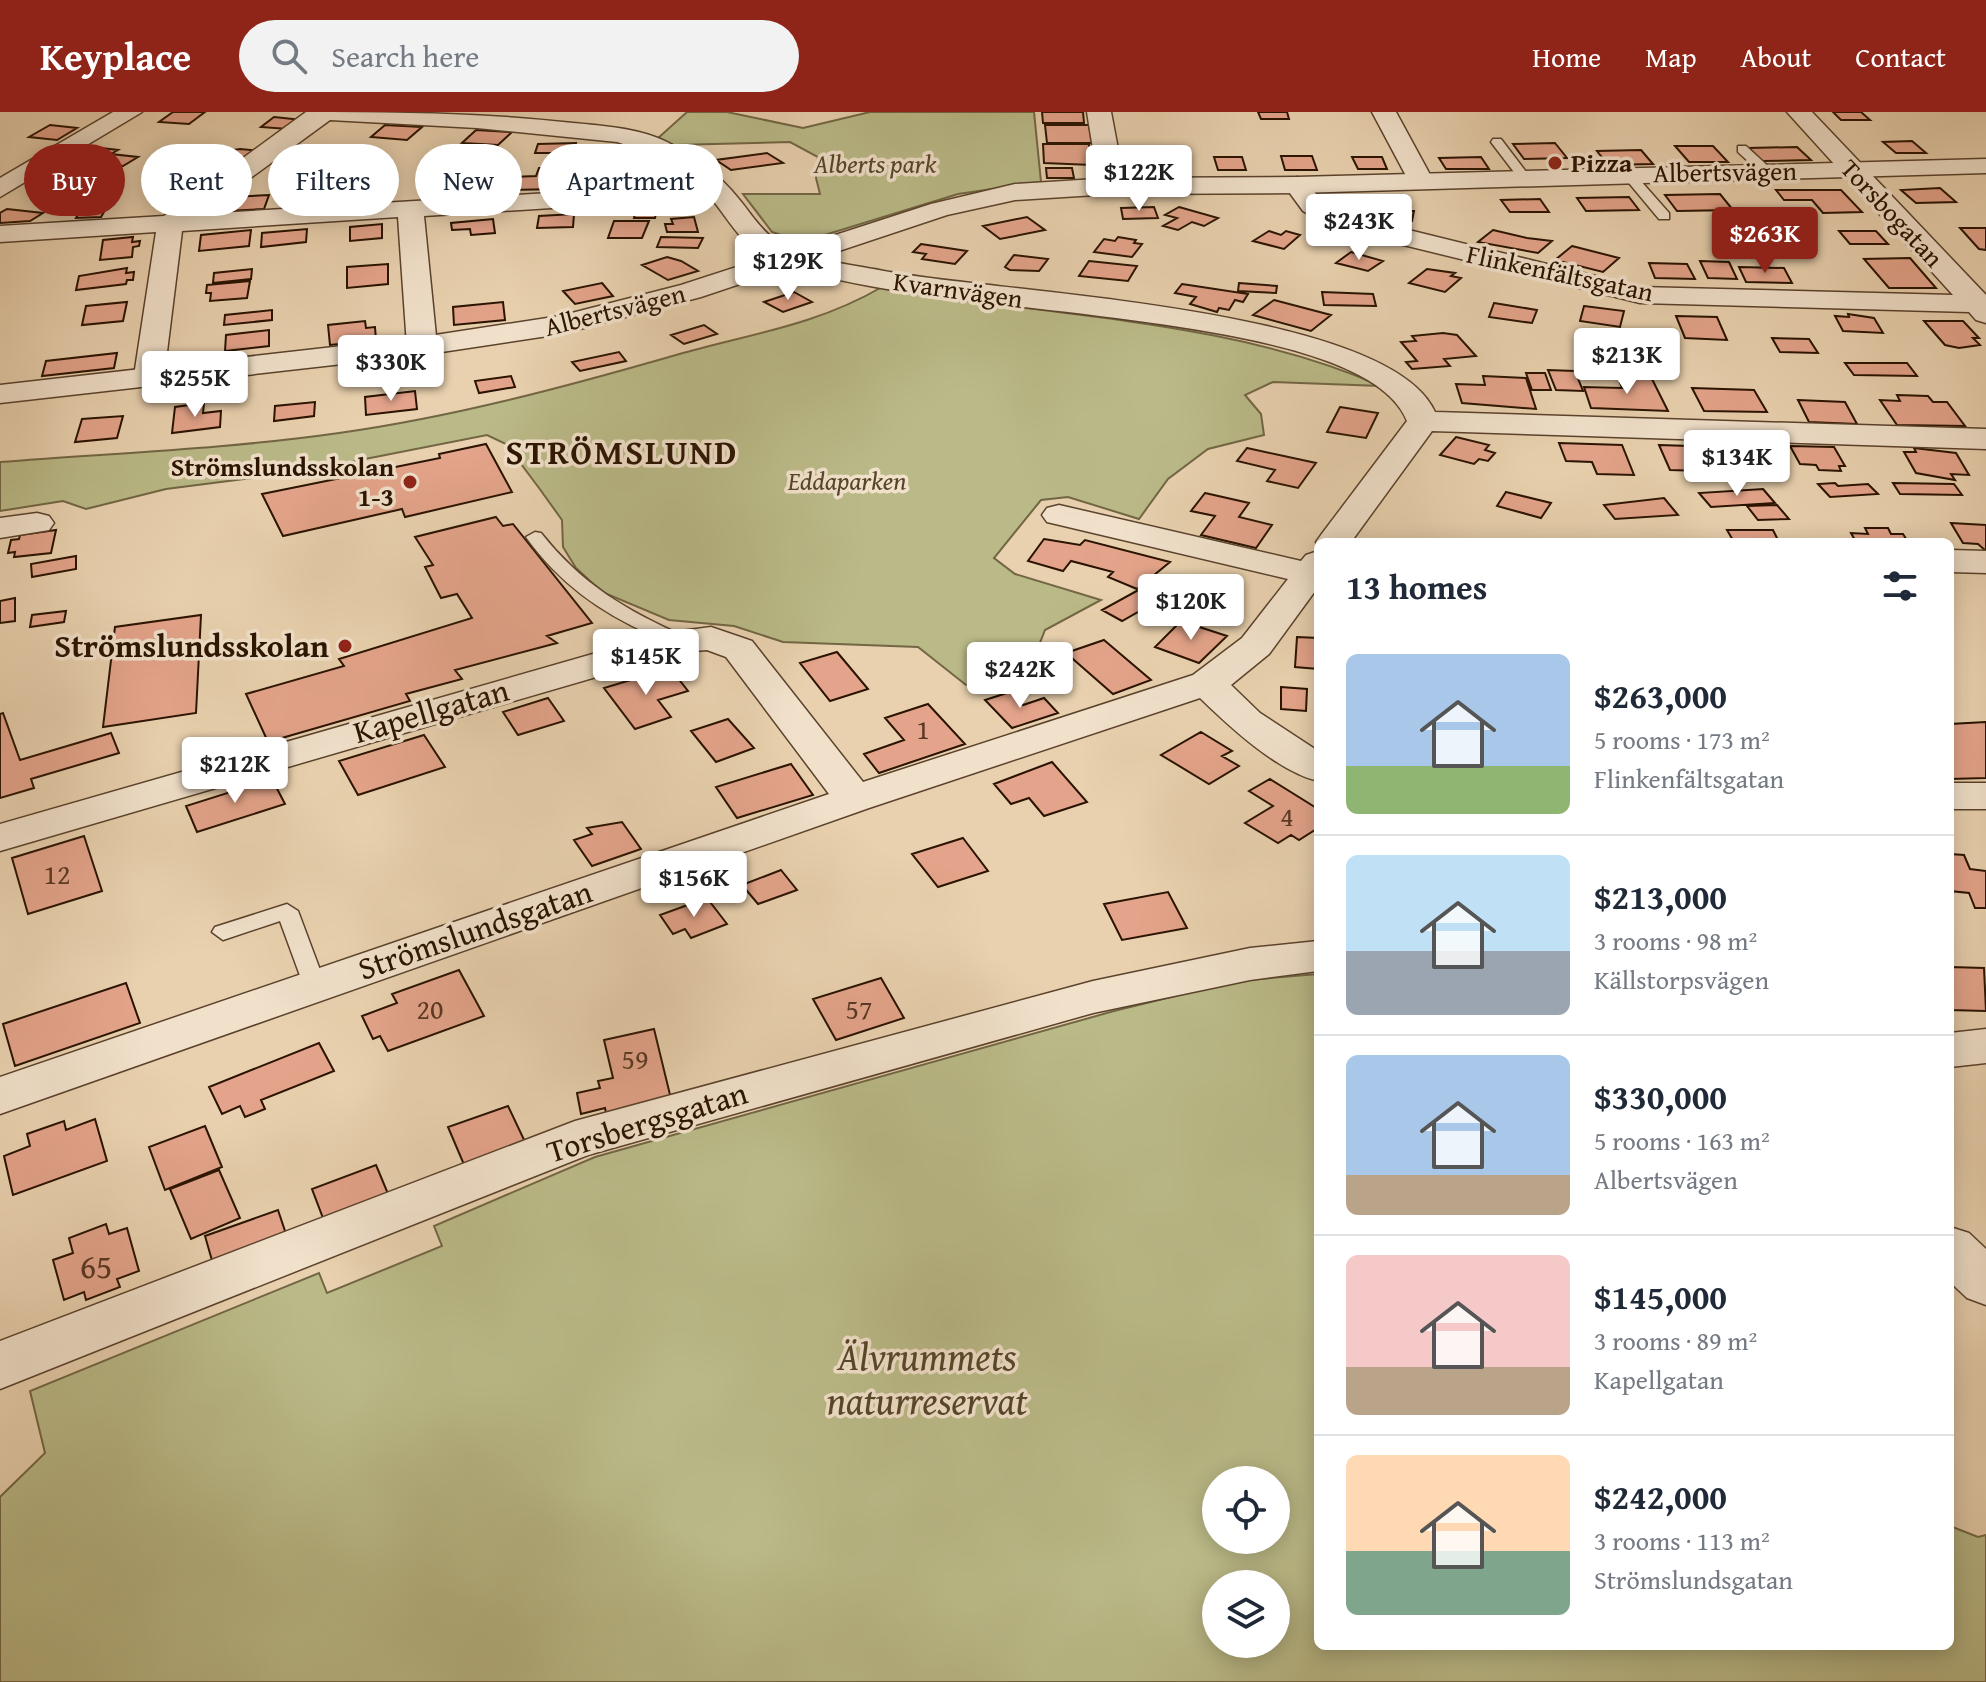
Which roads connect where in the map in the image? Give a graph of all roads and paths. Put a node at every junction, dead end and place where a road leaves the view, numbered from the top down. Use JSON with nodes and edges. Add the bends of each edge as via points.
{"nodes":[{"id":1,"x":130,"y":112,"type":"edge"},
{"id":2,"x":318,"y":112,"type":"edge"},
{"id":3,"x":325,"y":112,"type":"edge"},
{"id":4,"x":1099,"y":112,"type":"edge"},
{"id":5,"x":1384,"y":112,"type":"edge"},
{"id":6,"x":1799,"y":112,"type":"edge"},
{"id":7,"x":523,"y":118,"type":"edge"},
{"id":8,"x":1497,"y":142,"type":"dead end"},
{"id":9,"x":650,"y":144,"type":"edge"},
{"id":10,"x":1742,"y":149,"type":"dead end"},
{"id":11,"x":1986,"y":166,"type":"edge"},
{"id":12,"x":1852,"y":169,"type":"junction"},
{"id":13,"x":1766,"y":171,"type":"junction"},
{"id":14,"x":1628,"y":174,"type":"junction"},
{"id":15,"x":1524,"y":177,"type":"junction"},
{"id":16,"x":1421,"y":182,"type":"junction"},
{"id":17,"x":1297,"y":185,"type":"junction"},
{"id":18,"x":1112,"y":186,"type":"junction"},
{"id":19,"x":0,"y":189,"type":"edge"},
{"id":20,"x":723,"y":196,"type":"edge"},
{"id":21,"x":538,"y":202,"type":"edge"},
{"id":22,"x":410,"y":210,"type":"junction"},
{"id":23,"x":1664,"y":216,"type":"dead end"},
{"id":24,"x":170,"y":224,"type":"junction"},
{"id":25,"x":0,"y":234,"type":"edge"},
{"id":26,"x":793,"y":258,"type":"junction"},
{"id":27,"x":1983,"y":307,"type":"edge"},
{"id":28,"x":422,"y":346,"type":"junction"},
{"id":29,"x":149,"y":376,"type":"junction"},
{"id":30,"x":0,"y":394,"type":"edge"},
{"id":31,"x":1423,"y":421,"type":"junction"},
{"id":32,"x":1986,"y":439,"type":"edge"},
{"id":33,"x":1059,"y":515,"type":"dead end"},
{"id":34,"x":37,"y":523,"type":"dead end"},
{"id":35,"x":0,"y":528,"type":"edge"},
{"id":36,"x":535,"y":537,"type":"dead end"},
{"id":37,"x":1336,"y":538,"type":"edge"},
{"id":38,"x":1954,"y":561,"type":"edge"},
{"id":39,"x":1986,"y":562,"type":"edge"},
{"id":40,"x":1314,"y":571,"type":"edge"},
{"id":41,"x":1314,"y":572,"type":"edge"},
{"id":42,"x":679,"y":641,"type":"junction"},
{"id":43,"x":1207,"y":683,"type":"junction"},
{"id":44,"x":1314,"y":766,"type":"edge"},
{"id":45,"x":1954,"y":796,"type":"edge"},
{"id":46,"x":1986,"y":796,"type":"edge"},
{"id":47,"x":854,"y":799,"type":"junction"},
{"id":48,"x":0,"y":838,"type":"edge"},
{"id":49,"x":223,"y":932,"type":"dead end"},
{"id":50,"x":1314,"y":956,"type":"edge"},
{"id":51,"x":314,"y":986,"type":"junction"},
{"id":52,"x":1986,"y":1046,"type":"edge"},
{"id":53,"x":1954,"y":1050,"type":"edge"},
{"id":54,"x":0,"y":1096,"type":"edge"},
{"id":55,"x":1954,"y":1252,"type":"edge"},
{"id":56,"x":1986,"y":1283,"type":"edge"},
{"id":57,"x":0,"y":1365,"type":"edge"}],
"edges":[{"from":1,"to":19,"type":"street"},
{"from":2,"to":3,"type":"street","name":"Kvarnvägen"},
{"from":3,"to":7,"type":"street","name":"Kvarnvägen"},
{"from":3,"to":24,"type":"street"},
{"from":4,"to":18,"type":"street"},
{"from":5,"to":16,"type":"street"},
{"from":6,"to":12,"type":"street","name":"Torsbogatan"},
{"from":7,"to":9,"type":"street","name":"Kvarnvägen"},
{"from":8,"to":15,"type":"lane"},
{"from":10,"to":13,"type":"lane"},
{"from":11,"to":12,"type":"street","name":"Albertsvägen"},
{"from":12,"to":13,"type":"street","name":"Albertsvägen"},
{"from":12,"to":27,"type":"street","name":"Torsbogatan"},
{"from":13,"to":14,"type":"street","name":"Albertsvägen"},
{"from":14,"to":15,"type":"street","name":"Albertsvägen"},
{"from":14,"to":23,"type":"lane"},
{"from":15,"to":16,"type":"street","name":"Albertsvägen"},
{"from":16,"to":17,"type":"street","name":"Albertsvägen"},
{"from":17,"to":18,"type":"street","name":"Albertsvägen"},
{"from":17,"to":27,"type":"street","name":"Flinkenfältsgatan","via":[[1312,206],[1339,221],[1640,295]]},
{"from":18,"to":26,"type":"street","name":"Albertsvägen","via":[[985,197]]},
{"from":20,"to":26,"type":"street","name":"Kvarnvägen","via":[[754,239]]},
{"from":21,"to":22,"type":"street"},
{"from":22,"to":24,"type":"street"},
{"from":22,"to":28,"type":"street"},
{"from":24,"to":25,"type":"street"},
{"from":24,"to":29,"type":"street"},
{"from":26,"to":28,"type":"street","name":"Albertsvägen","via":[[561,325]]},
{"from":26,"to":31,"type":"street","name":"Kvarnvägen","via":[[911,285],[1255,333],[1340,358],[1387,379],[1413,399]]},
{"from":28,"to":29,"type":"street","name":"Albertsvägen"},
{"from":29,"to":30,"type":"street","name":"Albertsvägen"},
{"from":31,"to":32,"type":"street"},
{"from":31,"to":37,"type":"street"},
{"from":33,"to":40,"type":"street"},
{"from":34,"to":35,"type":"street"},
{"from":36,"to":42,"type":"lane","name":"Kapellgatan","via":[[561,572],[590,597]]},
{"from":38,"to":39,"type":"street"},
{"from":41,"to":43,"type":"street","name":"Strömslundsgatan","via":[[1244,659]]},
{"from":42,"to":47,"type":"street","name":"Kapellgatan","via":[[711,638],[739,649]]},
{"from":42,"to":48,"type":"street","name":"Kapellgatan"},
{"from":43,"to":44,"type":"street","via":[[1246,721]]},
{"from":43,"to":47,"type":"street","name":"Strömslundsgatan"},
{"from":45,"to":46,"type":"street"},
{"from":47,"to":51,"type":"street","name":"Strömslundsgatan"},
{"from":49,"to":51,"type":"lane","via":[[287,911]]},
{"from":50,"to":57,"type":"street","name":"Torsbergsgatan","via":[[1250,964],[1093,997],[575,1140]]},
{"from":51,"to":54,"type":"street","name":"Strömslundsgatan"},
{"from":52,"to":53,"type":"street"},
{"from":55,"to":56,"type":"street"}]}
